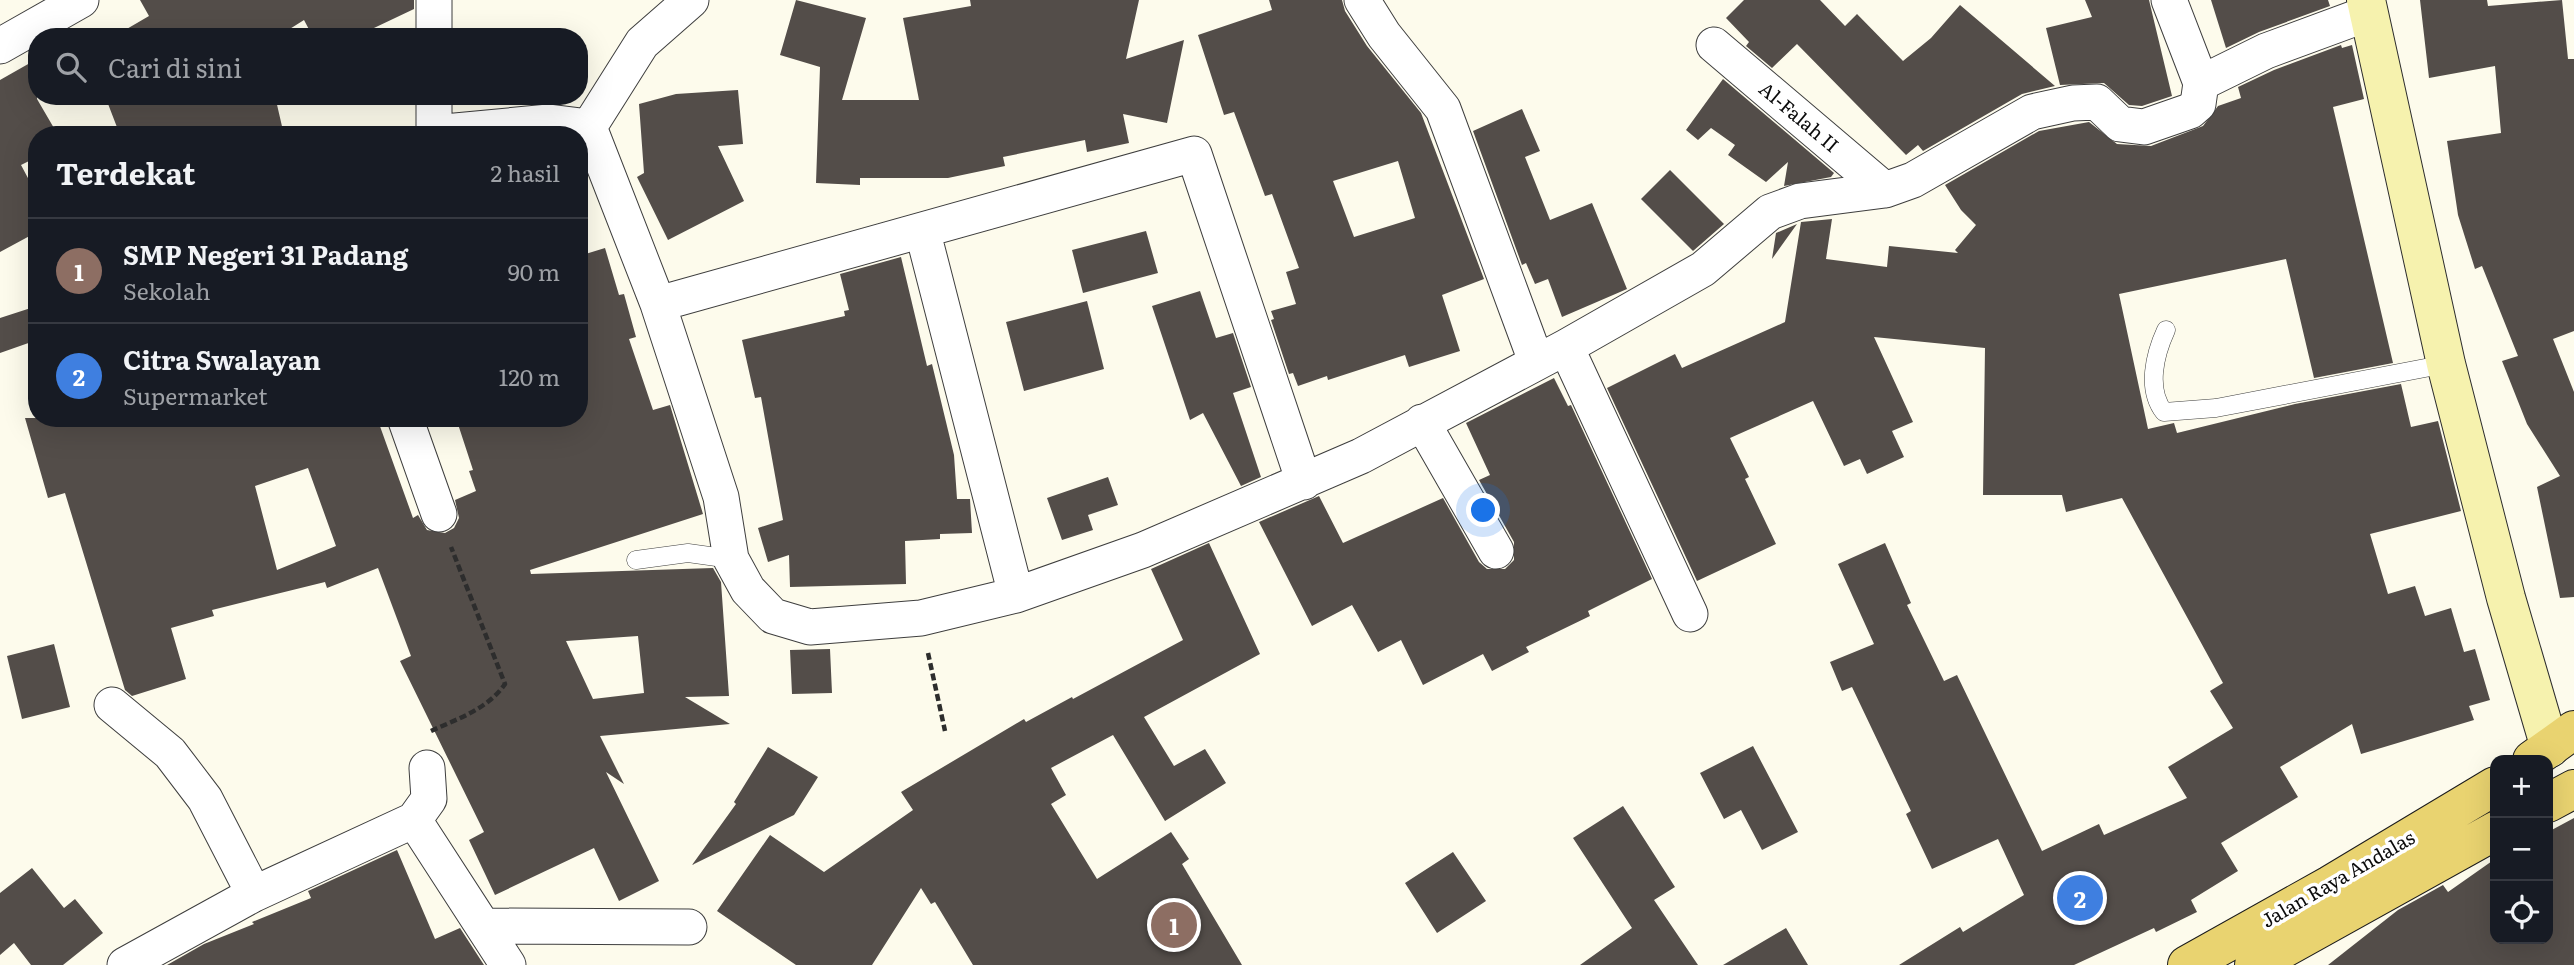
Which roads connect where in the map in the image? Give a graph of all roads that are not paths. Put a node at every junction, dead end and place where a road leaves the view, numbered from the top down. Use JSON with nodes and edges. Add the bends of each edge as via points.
{"nodes":[{"id":1,"x":81,"y":0,"type":"edge"},
{"id":2,"x":434,"y":0,"type":"edge"},
{"id":3,"x":691,"y":0,"type":"edge"},
{"id":4,"x":1362,"y":0,"type":"edge"},
{"id":5,"x":2169,"y":0,"type":"edge"},
{"id":6,"x":2368,"y":7,"type":"edge"},
{"id":7,"x":32,"y":28,"type":"edge"},
{"id":8,"x":434,"y":28,"type":"edge"},
{"id":9,"x":28,"y":30,"type":"edge"},
{"id":10,"x":1714,"y":45,"type":"dead end"},
{"id":11,"x":0,"y":46,"type":"edge"},
{"id":12,"x":2201,"y":83,"type":"junction"},
{"id":13,"x":434,"y":105,"type":"edge"},
{"id":14,"x":433,"y":126,"type":"edge"},
{"id":15,"x":510,"y":126,"type":"edge"},
{"id":16,"x":581,"y":126,"type":"edge"},
{"id":17,"x":589,"y":127,"type":"joint"},
{"id":18,"x":1885,"y":190,"type":"junction"},
{"id":19,"x":923,"y":233,"type":"junction"},
{"id":20,"x":658,"y":304,"type":"junction"},
{"id":21,"x":2166,"y":330,"type":"dead end"},
{"id":22,"x":1551,"y":354,"type":"junction"},
{"id":23,"x":2446,"y":364,"type":"junction"},
{"id":24,"x":1422,"y":422,"type":"junction"},
{"id":25,"x":408,"y":427,"type":"edge"},
{"id":26,"x":1304,"y":482,"type":"junction"},
{"id":27,"x":439,"y":514,"type":"road end"},
{"id":28,"x":1496,"y":551,"type":"dead end"},
{"id":29,"x":731,"y":559,"type":"junction"},
{"id":30,"x":636,"y":560,"type":"dead end"},
{"id":31,"x":1016,"y":595,"type":"junction"},
{"id":32,"x":1690,"y":614,"type":"dead end"},
{"id":33,"x":112,"y":705,"type":"dead end"},
{"id":34,"x":2552,"y":746,"type":"edge"},
{"id":35,"x":427,"y":768,"type":"road end"},
{"id":36,"x":2490,"y":789,"type":"edge"},
{"id":37,"x":2574,"y":789,"type":"edge"},
{"id":38,"x":2553,"y":800,"type":"edge"},
{"id":39,"x":414,"y":820,"type":"junction"},
{"id":40,"x":2490,"y":834,"type":"edge"},
{"id":41,"x":254,"y":894,"type":"junction"},
{"id":42,"x":483,"y":926,"type":"junction"},
{"id":43,"x":689,"y":927,"type":"dead end"},
{"id":44,"x":125,"y":965,"type":"edge"},
{"id":45,"x":508,"y":965,"type":"edge"},
{"id":46,"x":2187,"y":965,"type":"edge"},
{"id":47,"x":2254,"y":965,"type":"edge"}],
"edges":[{"from":1,"to":7,"type":"street"},
{"from":2,"to":8,"type":"street"},
{"from":3,"to":17,"type":"street","via":[[642,43]]},
{"from":4,"to":22,"type":"street","via":[[1443,109]]},
{"from":5,"to":12,"type":"street"},
{"from":6,"to":12,"type":"street"},
{"from":6,"to":23,"type":"street"},
{"from":9,"to":11,"type":"street"},
{"from":10,"to":18,"type":"street","name":"Al-Falah II"},
{"from":12,"to":18,"type":"street","via":[[2197,104],[2190,111],[2144,127],[2120,124],[2097,102],[2032,112],[1913,180]]},
{"from":13,"to":14,"type":"street"},
{"from":15,"to":16,"type":"street","via":[[549,122]]},
{"from":17,"to":20,"type":"street"},
{"from":18,"to":22,"type":"street","via":[[1800,201],[1770,212],[1703,269]]},
{"from":19,"to":20,"type":"street"},
{"from":19,"to":26,"type":"street","via":[[1194,155]]},
{"from":19,"to":31,"type":"street"},
{"from":20,"to":29,"type":"street","via":[[721,497]]},
{"from":21,"to":23,"type":"lane","via":[[2156,352],[2154,374],[2157,403],[2164,412],[2216,408]]},
{"from":22,"to":24,"type":"street"},
{"from":22,"to":32,"type":"street"},
{"from":23,"to":34,"type":"street","via":[[2506,598]]},
{"from":24,"to":26,"type":"street"},
{"from":24,"to":28,"type":"street"},
{"from":25,"to":27,"type":"street"},
{"from":26,"to":31,"type":"street","via":[[1143,550]]},
{"from":29,"to":30,"type":"lane","via":[[688,553]]},
{"from":29,"to":31,"type":"street","via":[[748,590],[773,616],[810,626],[921,618]]},
{"from":33,"to":41,"type":"street","via":[[170,753],[205,799]]},
{"from":35,"to":39,"type":"street","via":[[429,799]]},
{"from":36,"to":46,"type":"main road","name":"Jalan Raya Andalas"},
{"from":37,"to":38,"type":"main road"},
{"from":39,"to":41,"type":"street"},
{"from":39,"to":42,"type":"street"},
{"from":40,"to":47,"type":"main road","name":"Jalan Raya Andalas"},
{"from":41,"to":44,"type":"street"},
{"from":42,"to":43,"type":"street"},
{"from":42,"to":45,"type":"street"}]}
